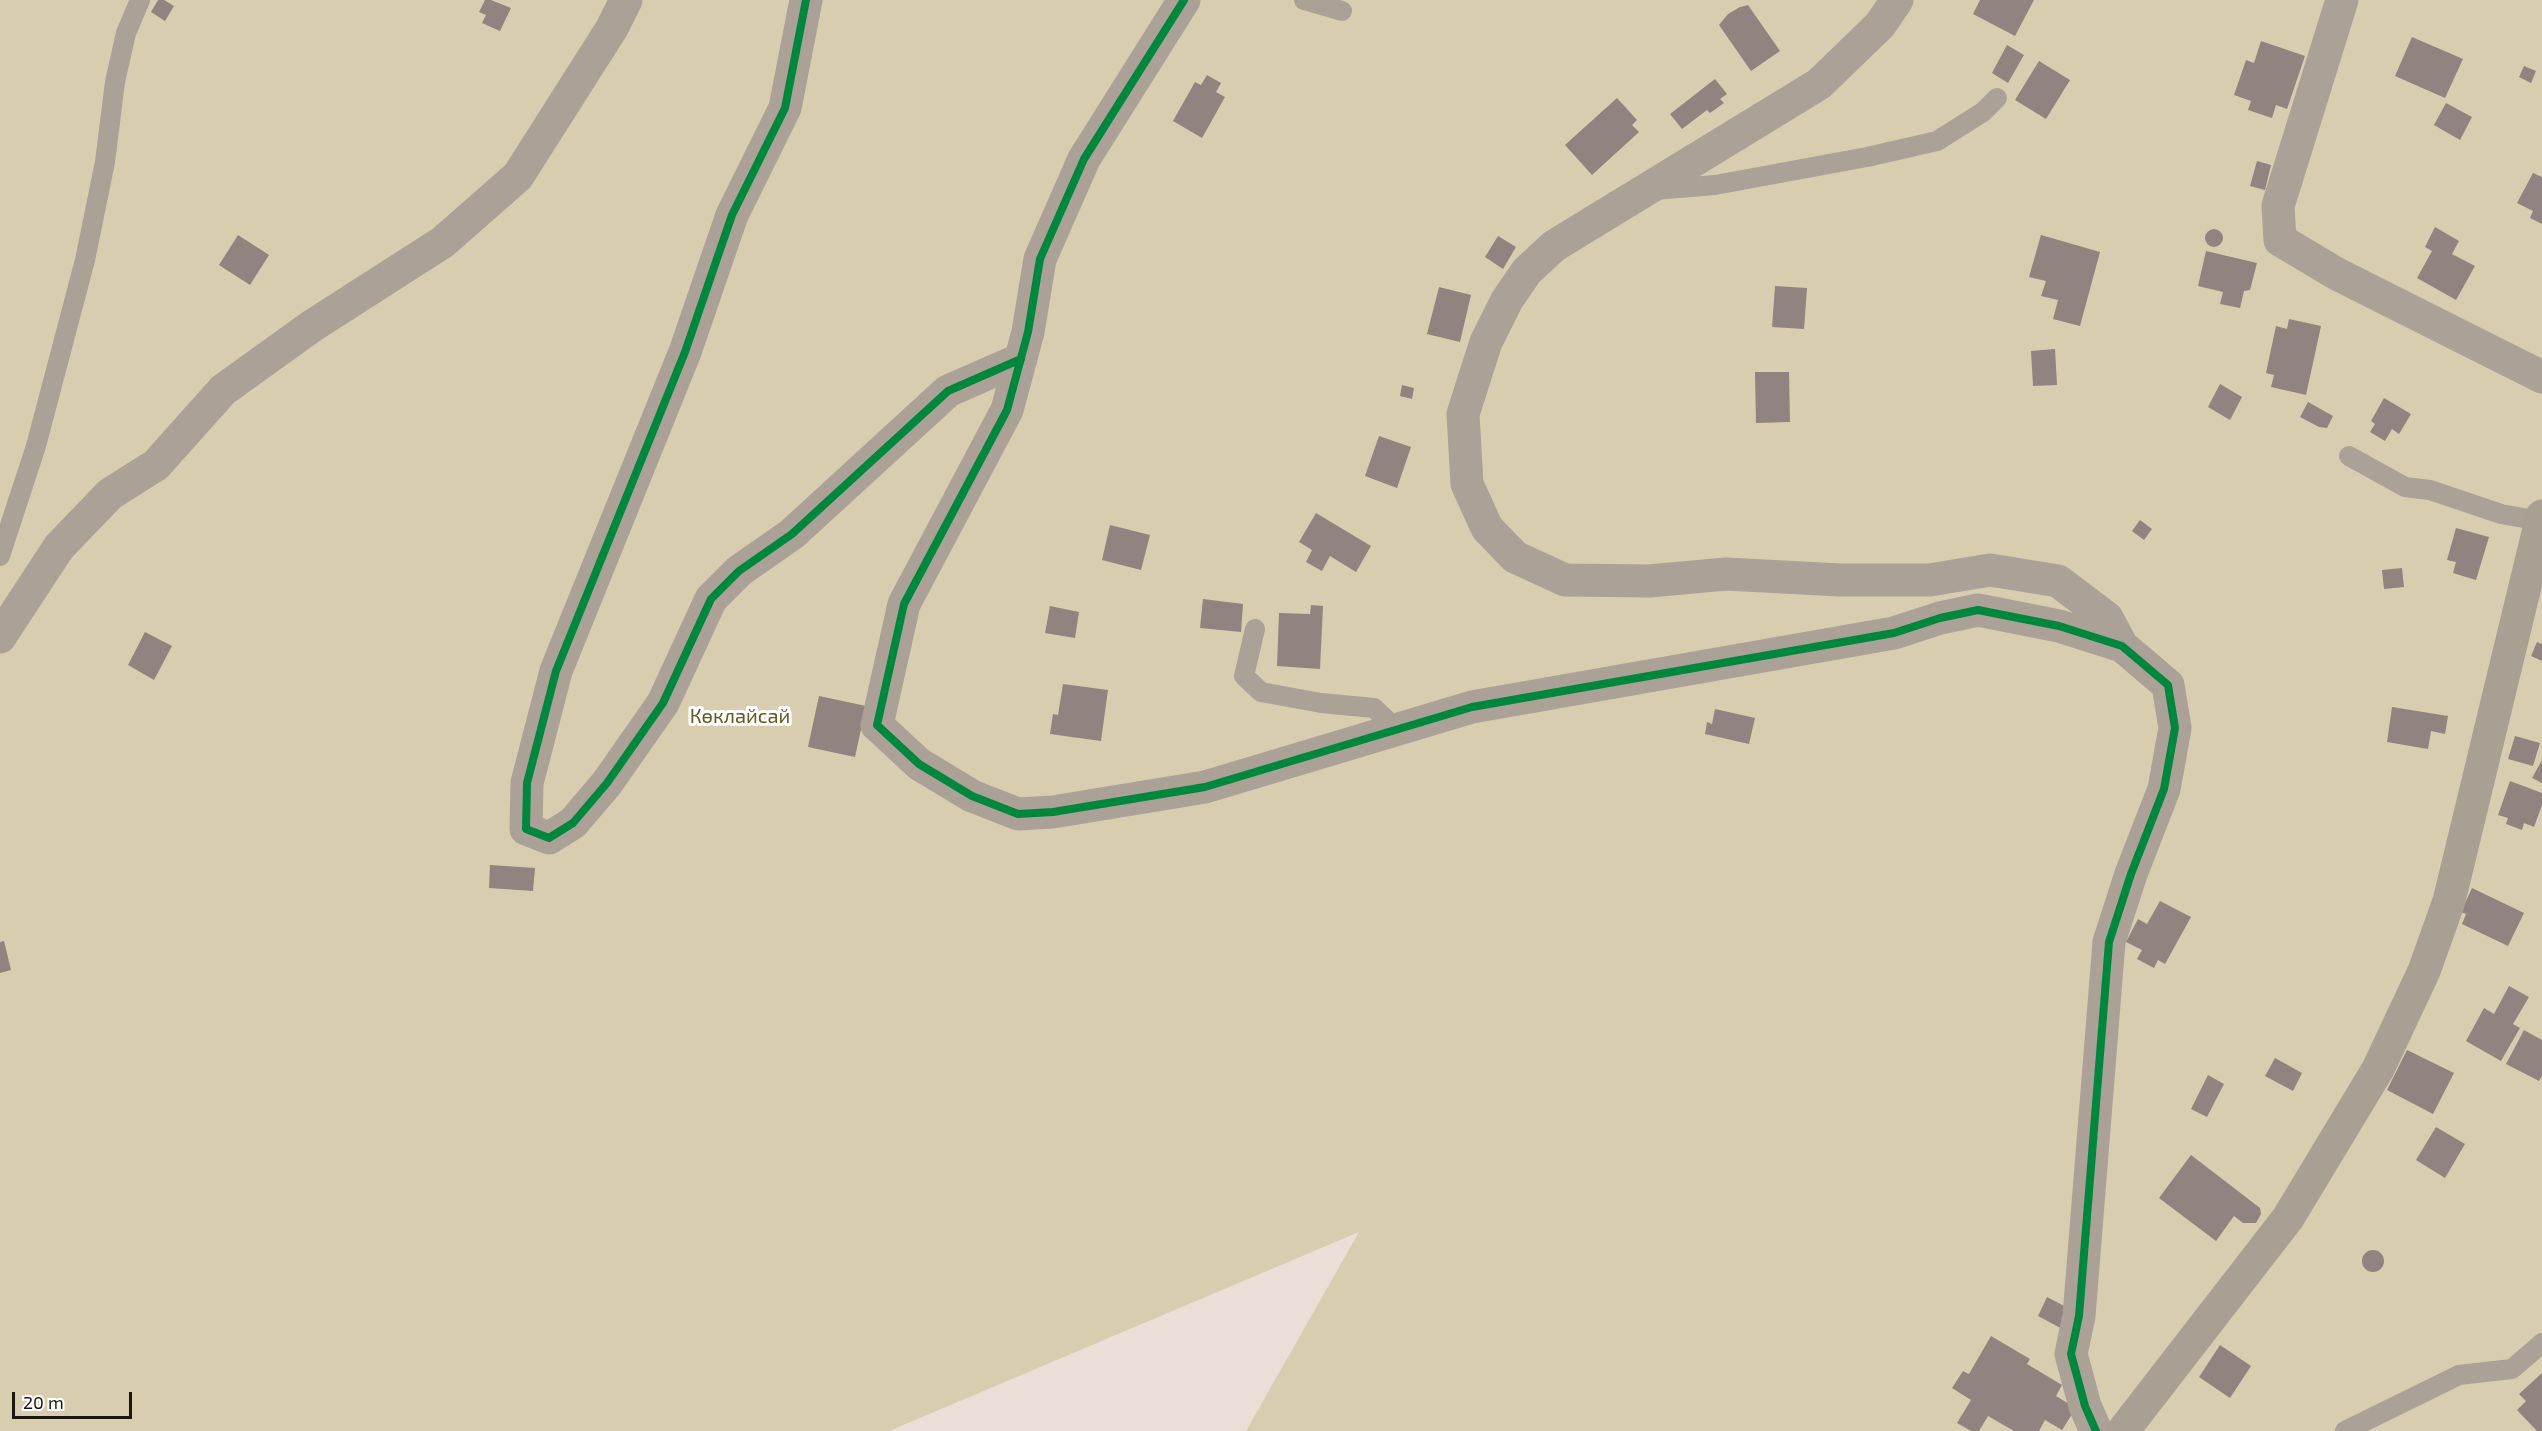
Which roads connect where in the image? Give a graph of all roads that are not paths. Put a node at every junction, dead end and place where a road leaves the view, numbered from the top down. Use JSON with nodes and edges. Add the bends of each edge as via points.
{"nodes":[{"id":1,"x":140,"y":0,"type":"edge"},
{"id":2,"x":626,"y":0,"type":"edge"},
{"id":3,"x":806,"y":0,"type":"edge"},
{"id":4,"x":1184,"y":0,"type":"edge"},
{"id":5,"x":1304,"y":0,"type":"edge"},
{"id":6,"x":1897,"y":0,"type":"edge"},
{"id":7,"x":2342,"y":0,"type":"edge"},
{"id":8,"x":1342,"y":11,"type":"dead end"},
{"id":9,"x":1997,"y":98,"type":"dead end"},
{"id":10,"x":1646,"y":190,"type":"junction"},
{"id":11,"x":1021,"y":359,"type":"junction"},
{"id":12,"x":2542,"y":377,"type":"edge"},
{"id":13,"x":2349,"y":456,"type":"dead end"},
{"id":14,"x":2541,"y":518,"type":"edge"},
{"id":15,"x":0,"y":556,"type":"edge"},
{"id":16,"x":1255,"y":629,"type":"dead end"},
{"id":17,"x":0,"y":637,"type":"edge"},
{"id":18,"x":2122,"y":646,"type":"junction"},
{"id":19,"x":1397,"y":730,"type":"junction"},
{"id":20,"x":2542,"y":1343,"type":"edge"},
{"id":21,"x":2096,"y":1431,"type":"edge"},
{"id":22,"x":2123,"y":1431,"type":"edge"},
{"id":23,"x":2345,"y":1431,"type":"edge"}],
"edges":[{"from":1,"to":15,"type":"lane","via":[[126,33],[115,82],[105,162],[85,260],[36,446]]},
{"from":2,"to":17,"type":"street","via":[[518,176],[443,242],[312,326],[223,390],[156,465],[110,494],[58,548]]},
{"from":3,"to":11,"type":"street","via":[[785,108],[732,215],[685,352],[556,671],[527,783],[526,829],[549,838],[573,823],[607,783],[663,703],[711,599],[739,571],[792,534],[948,391]]},
{"from":4,"to":11,"type":"street","via":[[1084,159],[1040,259]]},
{"from":5,"to":8,"type":"lane"},
{"from":6,"to":10,"type":"street","via":[[1880,25],[1819,84]]},
{"from":7,"to":12,"type":"street","via":[[2278,206],[2280,240],[2337,274]]},
{"from":9,"to":10,"type":"lane","via":[[1983,112],[1937,141],[1715,186]]},
{"from":10,"to":18,"type":"street","via":[[1554,246],[1527,271],[1486,342],[1463,414],[1467,484],[1487,528],[1515,557],[1565,580],[1648,581],[1726,574],[1930,580],[1990,570],[2058,581],[2107,618]]},
{"from":11,"to":19,"type":"street","via":[[1007,410],[904,604],[877,725],[920,764],[972,796],[1018,814],[1113,804],[1204,787]]},
{"from":13,"to":14,"type":"lane","via":[[2405,487],[2430,490],[2501,514]]},
{"from":14,"to":22,"type":"street","via":[[2449,901],[2424,971],[2378,1069],[2288,1218]]},
{"from":16,"to":19,"type":"lane","via":[[1244,676],[1262,692],[1374,708]]},
{"from":18,"to":19,"type":"street","via":[[2059,626],[1978,610],[1894,633],[1472,707]]},
{"from":18,"to":21,"type":"street","via":[[2168,685],[2175,728],[2164,789],[2109,942],[2079,1316],[2071,1354]]},
{"from":20,"to":23,"type":"lane","via":[[2512,1369],[2459,1375]]}]}
